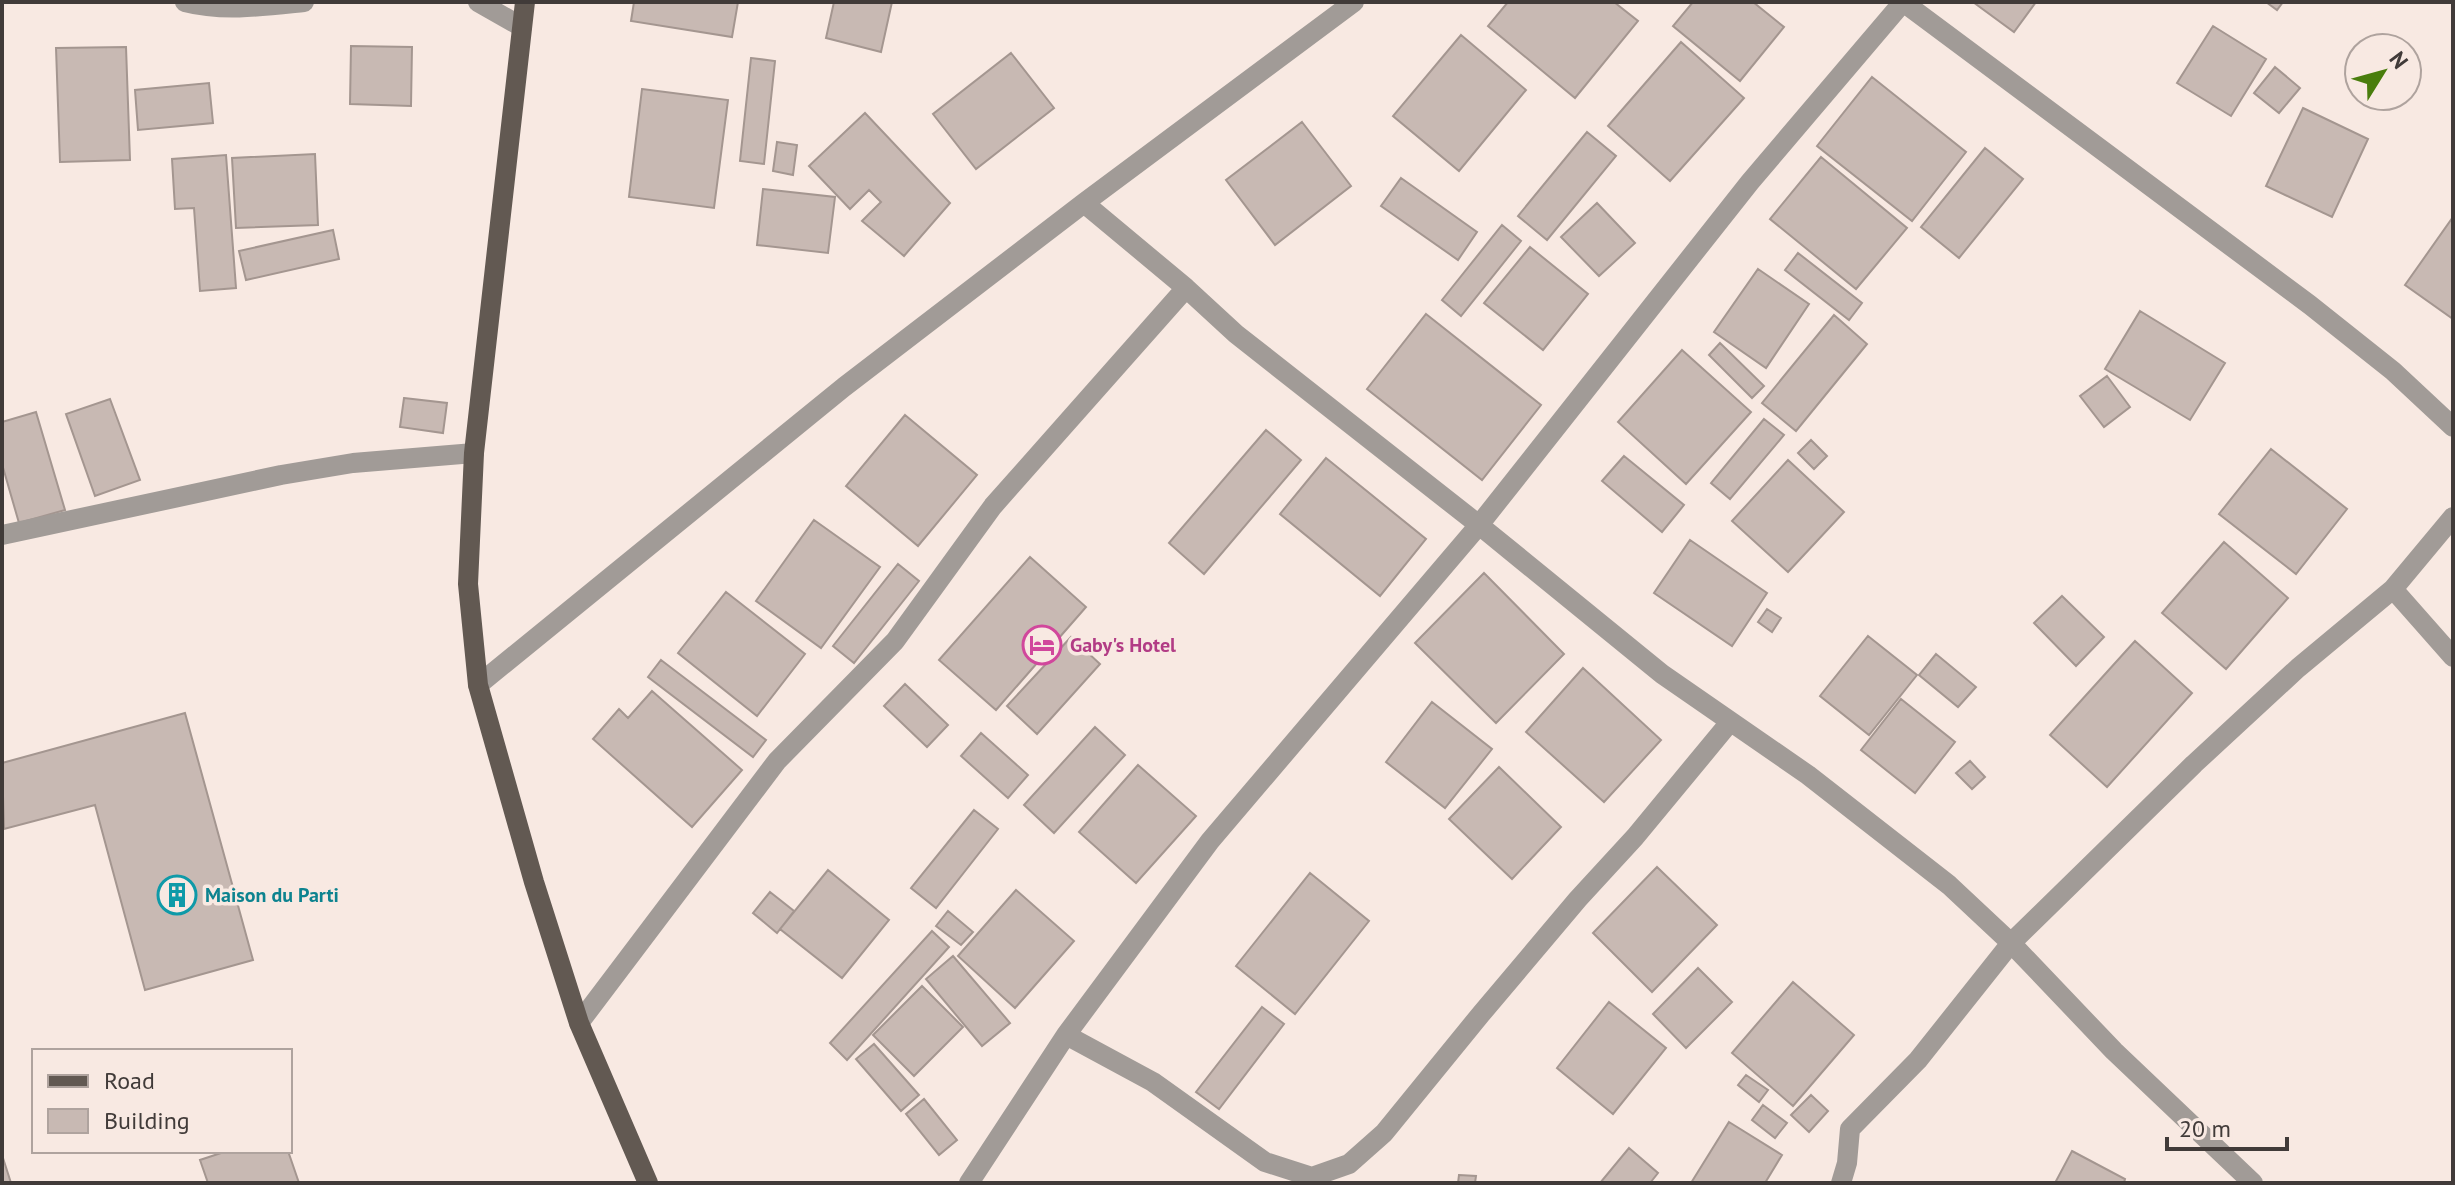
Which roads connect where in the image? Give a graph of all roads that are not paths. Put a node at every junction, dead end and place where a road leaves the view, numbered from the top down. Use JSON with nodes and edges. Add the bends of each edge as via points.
{"nodes":[{"id":1,"x":185,"y":2,"type":"edge"},
{"id":2,"x":304,"y":2,"type":"edge"},
{"id":3,"x":478,"y":2,"type":"edge"},
{"id":4,"x":525,"y":2,"type":"edge"},
{"id":5,"x":1354,"y":2,"type":"edge"},
{"id":6,"x":1903,"y":2,"type":"edge"},
{"id":7,"x":522,"y":27,"type":"junction"},
{"id":8,"x":1084,"y":203,"type":"junction"},
{"id":9,"x":1186,"y":288,"type":"junction"},
{"id":10,"x":2453,"y":427,"type":"edge"},
{"id":11,"x":474,"y":453,"type":"junction"},
{"id":12,"x":2453,"y":517,"type":"edge"},
{"id":13,"x":1479,"y":525,"type":"junction"},
{"id":14,"x":2,"y":535,"type":"edge"},
{"id":15,"x":2393,"y":589,"type":"junction"},
{"id":16,"x":2453,"y":657,"type":"edge"},
{"id":17,"x":478,"y":685,"type":"junction"},
{"id":18,"x":1730,"y":722,"type":"junction"},
{"id":19,"x":2011,"y":943,"type":"junction"},
{"id":20,"x":579,"y":1023,"type":"junction"},
{"id":21,"x":1066,"y":1035,"type":"junction"},
{"id":22,"x":1314,"y":1180,"type":"edge"},
{"id":23,"x":648,"y":1183,"type":"edge"},
{"id":24,"x":969,"y":1183,"type":"edge"},
{"id":25,"x":1841,"y":1183,"type":"edge"},
{"id":26,"x":2253,"y":1183,"type":"edge"}],
"edges":[{"from":1,"to":2,"type":"street","via":[[250,8]]},
{"from":3,"to":7,"type":"street"},
{"from":4,"to":7,"type":"main road"},
{"from":5,"to":8,"type":"street"},
{"from":6,"to":10,"type":"street","via":[[2310,305]]},
{"from":6,"to":13,"type":"street","via":[[1750,182]]},
{"from":7,"to":11,"type":"main road"},
{"from":8,"to":9,"type":"street"},
{"from":8,"to":17,"type":"street","via":[[844,387]]},
{"from":9,"to":13,"type":"street","via":[[1236,334]]},
{"from":9,"to":20,"type":"street","via":[[993,506],[895,641],[777,761]]},
{"from":11,"to":14,"type":"street","via":[[281,475]]},
{"from":11,"to":17,"type":"main road","via":[[468,584]]},
{"from":12,"to":15,"type":"street"},
{"from":13,"to":18,"type":"street","via":[[1662,674]]},
{"from":13,"to":21,"type":"street","via":[[1210,841]]},
{"from":15,"to":16,"type":"street"},
{"from":15,"to":19,"type":"street","via":[[2194,764]]},
{"from":17,"to":20,"type":"main road"},
{"from":18,"to":19,"type":"street","via":[[1808,775],[1949,885]]},
{"from":18,"to":22,"type":"street","via":[[1384,1133],[1349,1164]]},
{"from":19,"to":25,"type":"street","via":[[1918,1060],[1850,1129]]},
{"from":19,"to":26,"type":"street","via":[[2114,1051]]},
{"from":20,"to":23,"type":"main road"},
{"from":21,"to":22,"type":"street","via":[[1153,1082],[1265,1162]]},
{"from":21,"to":24,"type":"street"}]}
